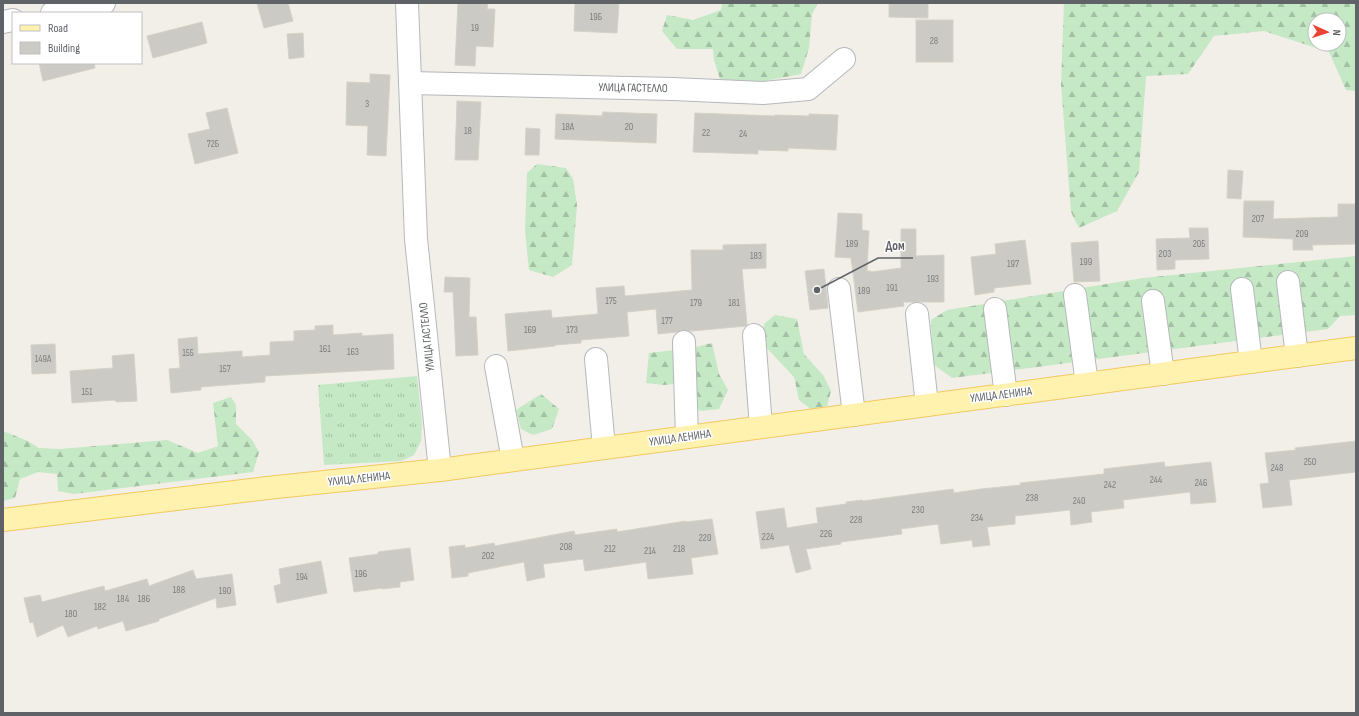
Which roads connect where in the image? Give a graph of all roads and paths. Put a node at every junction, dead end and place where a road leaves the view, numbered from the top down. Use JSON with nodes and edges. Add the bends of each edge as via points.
{"nodes":[{"id":1,"x":104,"y":3,"type":"edge"},
{"id":2,"x":407,"y":3,"type":"edge"},
{"id":3,"x":57,"y":12,"type":"edge"},
{"id":4,"x":844,"y":59,"type":"dead end"},
{"id":5,"x":410,"y":83,"type":"junction"},
{"id":6,"x":1288,"y":282,"type":"dead end"},
{"id":7,"x":839,"y":289,"type":"dead end"},
{"id":8,"x":1242,"y":289,"type":"dead end"},
{"id":9,"x":1075,"y":295,"type":"dead end"},
{"id":10,"x":1153,"y":301,"type":"dead end"},
{"id":11,"x":995,"y":309,"type":"dead end"},
{"id":12,"x":917,"y":314,"type":"dead end"},
{"id":13,"x":754,"y":335,"type":"dead end"},
{"id":14,"x":684,"y":342,"type":"dead end"},
{"id":15,"x":1356,"y":348,"type":"edge"},
{"id":16,"x":1297,"y":356,"type":"junction"},
{"id":17,"x":596,"y":359,"type":"dead end"},
{"id":18,"x":1251,"y":362,"type":"junction"},
{"id":19,"x":496,"y":366,"type":"dead end"},
{"id":20,"x":1163,"y":374,"type":"junction"},
{"id":21,"x":1087,"y":384,"type":"junction"},
{"id":22,"x":1006,"y":395,"type":"junction"},
{"id":23,"x":927,"y":405,"type":"junction"},
{"id":24,"x":854,"y":415,"type":"junction"},
{"id":25,"x":762,"y":427,"type":"junction"},
{"id":26,"x":687,"y":437,"type":"junction"},
{"id":27,"x":604,"y":448,"type":"junction"},
{"id":28,"x":513,"y":460,"type":"junction"},
{"id":29,"x":440,"y":470,"type":"junction"},
{"id":30,"x":3,"y":520,"type":"edge"}],
"edges":[{"from":1,"to":3,"type":"street"},
{"from":2,"to":5,"type":"street","name":"УЛИЦА ГАСТЕЛЛО"},
{"from":4,"to":5,"type":"street","name":"УЛИЦА ГАСТЕЛЛО","via":[[808,89],[763,93]]},
{"from":5,"to":29,"type":"street","name":"УЛИЦА ГАСТЕЛЛО","via":[[416,239]]},
{"from":6,"to":16,"type":"street"},
{"from":7,"to":24,"type":"street"},
{"from":8,"to":18,"type":"street"},
{"from":9,"to":21,"type":"street"},
{"from":10,"to":20,"type":"street"},
{"from":11,"to":22,"type":"street"},
{"from":12,"to":23,"type":"street"},
{"from":13,"to":25,"type":"street"},
{"from":14,"to":26,"type":"street"},
{"from":15,"to":16,"type":"main road","name":"УЛИЦА ЛЕНИНА"},
{"from":16,"to":18,"type":"main road","name":"УЛИЦА ЛЕНИНА"},
{"from":17,"to":27,"type":"street"},
{"from":18,"to":20,"type":"main road","name":"УЛИЦА ЛЕНИНА"},
{"from":19,"to":28,"type":"street"},
{"from":20,"to":21,"type":"main road","name":"УЛИЦА ЛЕНИНА"},
{"from":21,"to":22,"type":"main road","name":"УЛИЦА ЛЕНИНА"},
{"from":22,"to":23,"type":"main road","name":"УЛИЦА ЛЕНИНА"},
{"from":23,"to":24,"type":"main road","name":"УЛИЦА ЛЕНИНА"},
{"from":24,"to":25,"type":"main road","name":"УЛИЦА ЛЕНИНА"},
{"from":25,"to":26,"type":"main road","name":"УЛИЦА ЛЕНИНА"},
{"from":26,"to":27,"type":"main road","name":"УЛИЦА ЛЕНИНА"},
{"from":27,"to":28,"type":"main road","name":"УЛИЦА ЛЕНИНА"},
{"from":28,"to":29,"type":"main road","name":"УЛИЦА ЛЕНИНА"},
{"from":29,"to":30,"type":"main road","name":"УЛИЦА ЛЕНИНА"}]}
